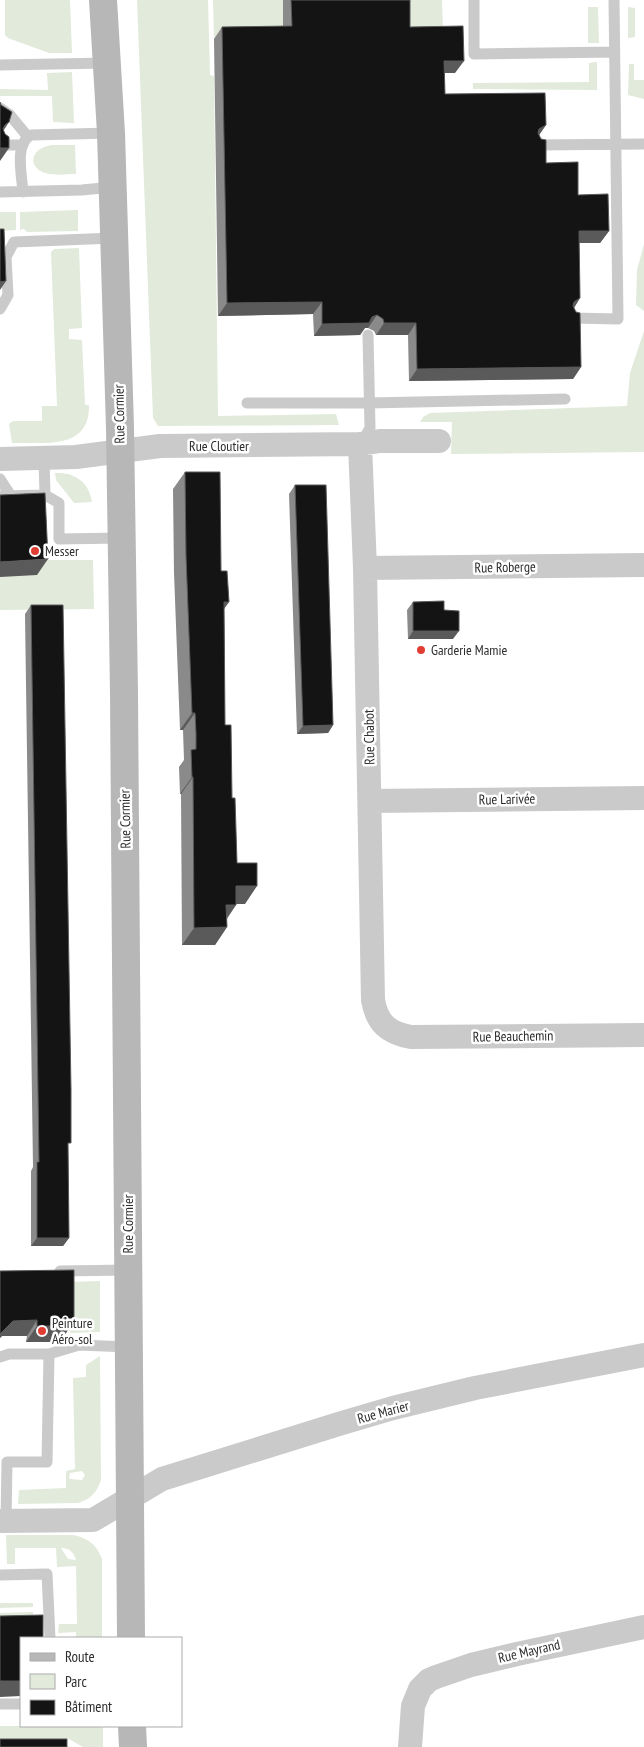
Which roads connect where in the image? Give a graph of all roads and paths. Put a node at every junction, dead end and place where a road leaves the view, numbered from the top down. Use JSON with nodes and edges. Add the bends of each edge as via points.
{"nodes":[{"id":1,"x":103,"y":0,"type":"edge"},
{"id":2,"x":474,"y":0,"type":"edge"},
{"id":3,"x":614,"y":0,"type":"edge"},
{"id":4,"x":614,"y":52,"type":"junction"},
{"id":5,"x":107,"y":63,"type":"junction"},
{"id":6,"x":0,"y":65,"type":"edge"},
{"id":7,"x":0,"y":108,"type":"edge"},
{"id":8,"x":111,"y":133,"type":"junction"},
{"id":9,"x":25,"y":141,"type":"junction"},
{"id":10,"x":615,"y":144,"type":"junction"},
{"id":11,"x":644,"y":144,"type":"edge"},
{"id":12,"x":0,"y":145,"type":"edge"},
{"id":13,"x":537,"y":145,"type":"edge"},
{"id":14,"x":113,"y":187,"type":"junction"},
{"id":15,"x":0,"y":192,"type":"edge"},
{"id":16,"x":23,"y":192,"type":"junction"},
{"id":17,"x":2,"y":236,"type":"edge"},
{"id":18,"x":114,"y":238,"type":"junction"},
{"id":19,"x":14,"y":242,"type":"junction"},
{"id":20,"x":0,"y":308,"type":"edge"},
{"id":21,"x":572,"y":318,"type":"edge"},
{"id":22,"x":368,"y":335,"type":"edge"},
{"id":23,"x":565,"y":399,"type":"dead end"},
{"id":24,"x":247,"y":402,"type":"dead end"},
{"id":25,"x":369,"y":403,"type":"junction"},
{"id":26,"x":439,"y":441,"type":"dead end"},
{"id":27,"x":360,"y":444,"type":"junction"},
{"id":28,"x":120,"y":450,"type":"junction"},
{"id":29,"x":0,"y":458,"type":"edge"},
{"id":30,"x":44,"y":458,"type":"junction"},
{"id":31,"x":0,"y":479,"type":"edge"},
{"id":32,"x":45,"y":495,"type":"junction"},
{"id":33,"x":6,"y":496,"type":"edge"},
{"id":34,"x":121,"y":538,"type":"junction"},
{"id":35,"x":644,"y":565,"type":"edge"},
{"id":36,"x":365,"y":568,"type":"junction"},
{"id":37,"x":644,"y":798,"type":"edge"},
{"id":38,"x":370,"y":801,"type":"junction"},
{"id":39,"x":385,"y":1027,"type":"joint"},
{"id":40,"x":644,"y":1035,"type":"edge"},
{"id":41,"x":129,"y":1270,"type":"junction"},
{"id":42,"x":52,"y":1274,"type":"edge"},
{"id":43,"x":129,"y":1347,"type":"junction"},
{"id":44,"x":49,"y":1354,"type":"junction"},
{"id":45,"x":0,"y":1357,"type":"edge"},
{"id":46,"x":643,"y":1358,"type":"edge"},
{"id":47,"x":3,"y":1460,"type":"edge"},
{"id":48,"x":130,"y":1497,"type":"junction"},
{"id":49,"x":3,"y":1521,"type":"edge"},
{"id":50,"x":0,"y":1575,"type":"edge"},
{"id":51,"x":644,"y":1627,"type":"edge"},
{"id":52,"x":50,"y":1637,"type":"edge"},
{"id":53,"x":131,"y":1637,"type":"edge"},
{"id":54,"x":0,"y":1704,"type":"edge"},
{"id":55,"x":20,"y":1704,"type":"edge"},
{"id":56,"x":132,"y":1727,"type":"edge"},
{"id":57,"x":133,"y":1747,"type":"edge"},
{"id":58,"x":410,"y":1747,"type":"edge"}],
"edges":[{"from":1,"to":5,"type":"street","name":"Rue Cormier"},
{"from":2,"to":4,"type":"lane","via":[[474,54]]},
{"from":3,"to":4,"type":"lane"},
{"from":4,"to":10,"type":"lane"},
{"from":5,"to":6,"type":"lane"},
{"from":5,"to":8,"type":"street","name":"Rue Cormier"},
{"from":7,"to":9,"type":"lane","via":[[10,115]]},
{"from":8,"to":9,"type":"lane","via":[[31,135]]},
{"from":8,"to":14,"type":"street","name":"Rue Cormier"},
{"from":9,"to":12,"type":"lane"},
{"from":9,"to":16,"type":"lane","via":[[21,150]]},
{"from":10,"to":11,"type":"lane"},
{"from":10,"to":13,"type":"lane"},
{"from":10,"to":21,"type":"lane","via":[[618,319]]},
{"from":14,"to":16,"type":"lane"},
{"from":14,"to":18,"type":"street","name":"Rue Cormier"},
{"from":15,"to":16,"type":"lane"},
{"from":17,"to":19,"type":"lane"},
{"from":18,"to":19,"type":"lane"},
{"from":18,"to":28,"type":"street","name":"Rue Cormier"},
{"from":19,"to":20,"type":"lane","via":[[6,258],[8,295]]},
{"from":22,"to":25,"type":"lane"},
{"from":23,"to":25,"type":"lane"},
{"from":24,"to":25,"type":"lane"},
{"from":25,"to":27,"type":"lane","via":[[370,428]]},
{"from":26,"to":27,"type":"street","name":"Rue Cloutier"},
{"from":27,"to":28,"type":"street","name":"Rue Cloutier","via":[[160,446]]},
{"from":27,"to":36,"type":"street","name":"Rue Chabot"},
{"from":28,"to":30,"type":"street","name":"Rue Cloutier"},
{"from":28,"to":34,"type":"street","name":"Rue Cormier"},
{"from":29,"to":30,"type":"street","name":"Rue Cloutier"},
{"from":30,"to":32,"type":"lane"},
{"from":31,"to":33,"type":"lane"},
{"from":32,"to":33,"type":"lane"},
{"from":32,"to":34,"type":"lane","via":[[58,503],[59,539]]},
{"from":34,"to":41,"type":"street","name":"Rue Cormier"},
{"from":35,"to":36,"type":"street","name":"Rue Roberge"},
{"from":36,"to":38,"type":"street","name":"Rue Chabot"},
{"from":37,"to":38,"type":"street","name":"Rue Larivée"},
{"from":38,"to":39,"type":"street","name":"Rue Chabot","via":[[373,1000],[375,1012]]},
{"from":39,"to":40,"type":"street","name":"Rue Beauchemin","via":[[411,1037]]},
{"from":41,"to":42,"type":"lane","via":[[60,1271]]},
{"from":41,"to":43,"type":"street","name":"Rue Cormier"},
{"from":43,"to":44,"type":"lane","via":[[79,1345]]},
{"from":43,"to":48,"type":"street","name":"Rue Cormier"},
{"from":44,"to":45,"type":"lane"},
{"from":44,"to":47,"type":"lane","via":[[46,1462]]},
{"from":46,"to":48,"type":"street","name":"Rue Marier","via":[[513,1380],[393,1408],[162,1478]]},
{"from":47,"to":49,"type":"lane"},
{"from":48,"to":49,"type":"street","name":"Rue Marier","via":[[93,1520]]},
{"from":48,"to":53,"type":"street","name":"Rue Cormier"},
{"from":50,"to":52,"type":"lane","via":[[47,1574]]},
{"from":51,"to":58,"type":"street","name":"Rue Mayrand","via":[[471,1665],[436,1677],[420,1689],[411,1714]]},
{"from":54,"to":55,"type":"lane"},
{"from":56,"to":57,"type":"street"}]}
